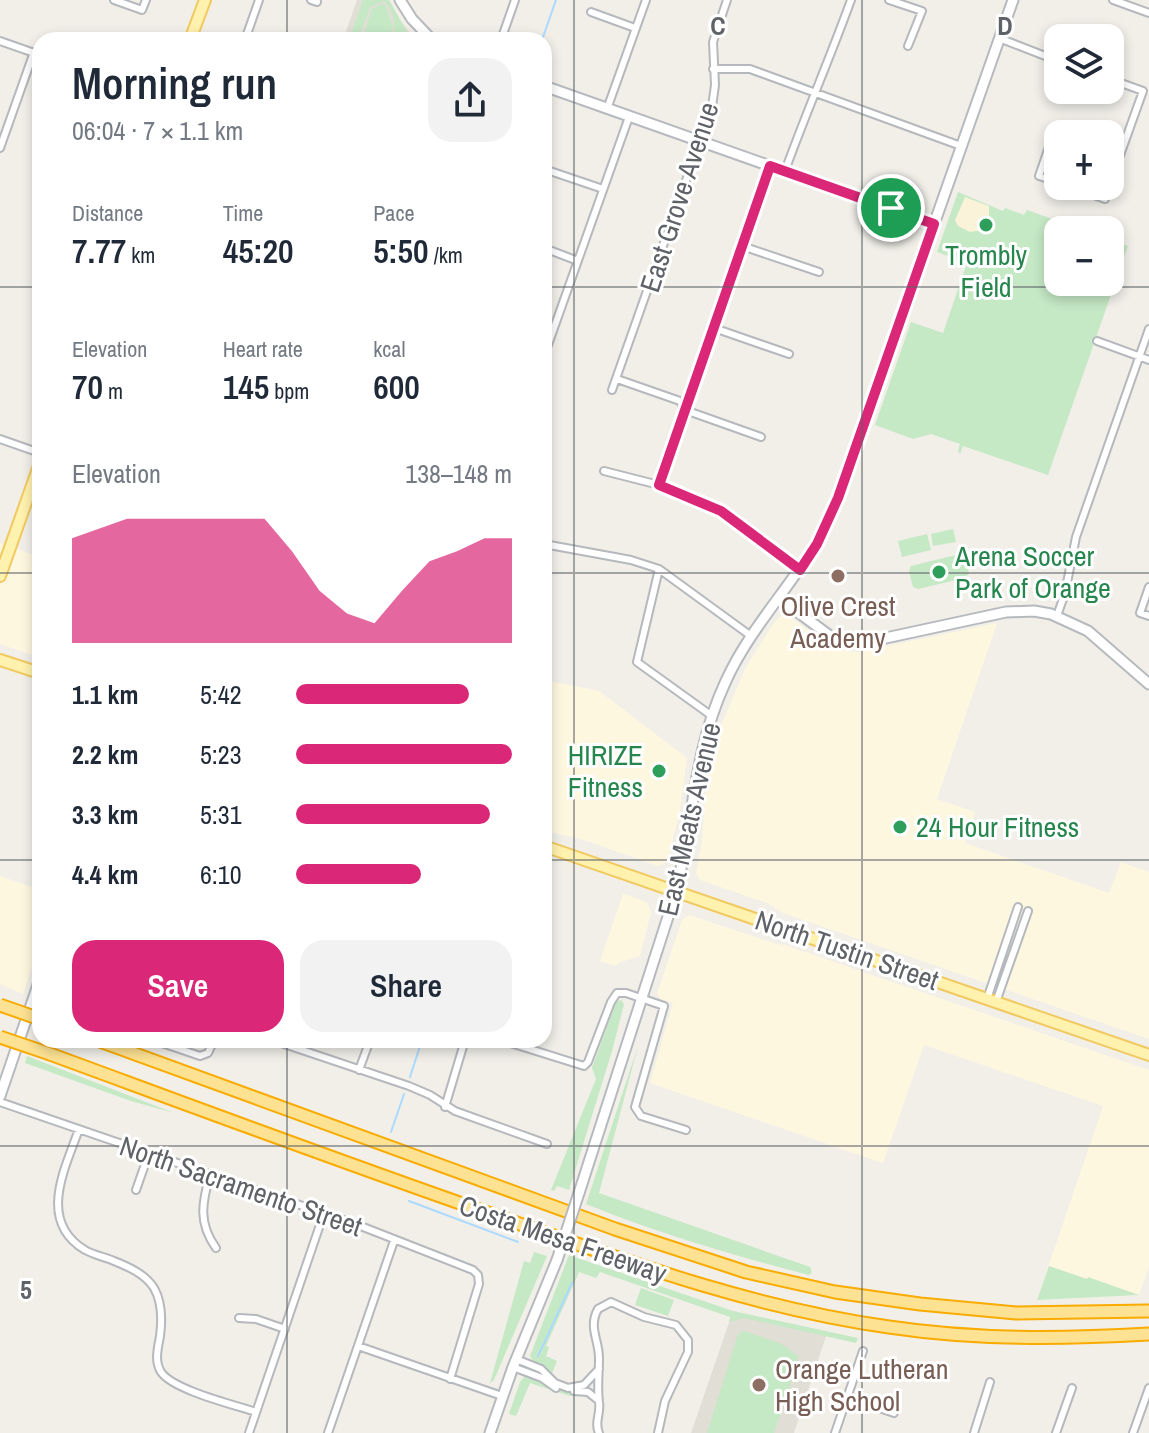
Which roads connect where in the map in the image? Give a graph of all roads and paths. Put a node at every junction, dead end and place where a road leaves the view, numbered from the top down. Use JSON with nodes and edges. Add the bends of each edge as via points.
{"nodes":[{"id":1,"x":114,"y":0,"type":"edge"},
{"id":2,"x":146,"y":0,"type":"edge"},
{"id":3,"x":205,"y":0,"type":"edge"},
{"id":4,"x":259,"y":0,"type":"edge"},
{"id":5,"x":400,"y":0,"type":"edge"},
{"id":6,"x":515,"y":0,"type":"edge"},
{"id":7,"x":646,"y":0,"type":"edge"},
{"id":8,"x":727,"y":0,"type":"edge"},
{"id":9,"x":851,"y":0,"type":"edge"},
{"id":10,"x":889,"y":0,"type":"edge"},
{"id":11,"x":1013,"y":0,"type":"edge"},
{"id":12,"x":1113,"y":0,"type":"edge"},
{"id":13,"x":591,"y":12,"type":"dead end"},
{"id":14,"x":1149,"y":13,"type":"edge"},
{"id":15,"x":635,"y":28,"type":"junction"},
{"id":16,"x":193,"y":32,"type":"edge"},
{"id":17,"x":248,"y":32,"type":"edge"},
{"id":18,"x":424,"y":32,"type":"edge"},
{"id":19,"x":504,"y":32,"type":"edge"},
{"id":20,"x":999,"y":38,"type":"junction"},
{"id":21,"x":0,"y":41,"type":"edge"},
{"id":22,"x":908,"y":46,"type":"dead end"},
{"id":23,"x":32,"y":52,"type":"edge"},
{"id":24,"x":1044,"y":56,"type":"edge"},
{"id":25,"x":32,"y":67,"type":"edge"},
{"id":26,"x":713,"y":69,"type":"junction"},
{"id":27,"x":1124,"y":84,"type":"edge"},
{"id":28,"x":552,"y":89,"type":"edge"},
{"id":29,"x":812,"y":94,"type":"junction"},
{"id":30,"x":607,"y":109,"type":"junction"},
{"id":31,"x":629,"y":117,"type":"junction"},
{"id":32,"x":700,"y":141,"type":"junction"},
{"id":33,"x":1124,"y":145,"type":"edge"},
{"id":34,"x":961,"y":146,"type":"junction"},
{"id":35,"x":0,"y":148,"type":"edge"},
{"id":36,"x":1044,"y":161,"type":"edge"},
{"id":37,"x":770,"y":166,"type":"junction"},
{"id":38,"x":785,"y":171,"type":"junction"},
{"id":39,"x":552,"y":172,"type":"edge"},
{"id":40,"x":1044,"y":178,"type":"edge"},
{"id":41,"x":603,"y":189,"type":"junction"},
{"id":42,"x":934,"y":224,"type":"junction"},
{"id":43,"x":742,"y":246,"type":"junction"},
{"id":44,"x":552,"y":251,"type":"edge"},
{"id":45,"x":578,"y":261,"type":"junction"},
{"id":46,"x":819,"y":272,"type":"dead end"},
{"id":47,"x":714,"y":328,"type":"junction"},
{"id":48,"x":1149,"y":329,"type":"edge"},
{"id":49,"x":553,"y":333,"type":"edge"},
{"id":50,"x":1097,"y":341,"type":"dead end"},
{"id":51,"x":789,"y":354,"type":"dead end"},
{"id":52,"x":1139,"y":357,"type":"junction"},
{"id":53,"x":1149,"y":360,"type":"edge"},
{"id":54,"x":617,"y":379,"type":"junction"},
{"id":55,"x":612,"y":390,"type":"dead end"},
{"id":56,"x":685,"y":410,"type":"junction"},
{"id":57,"x":761,"y":437,"type":"dead end"},
{"id":58,"x":0,"y":439,"type":"edge"},
{"id":59,"x":32,"y":450,"type":"edge"},
{"id":60,"x":604,"y":471,"type":"dead end"},
{"id":61,"x":659,"y":485,"type":"junction"},
{"id":62,"x":32,"y":486,"type":"edge"},
{"id":63,"x":552,"y":545,"type":"edge"},
{"id":64,"x":659,"y":569,"type":"junction"},
{"id":65,"x":800,"y":570,"type":"junction"},
{"id":66,"x":0,"y":576,"type":"edge"},
{"id":67,"x":1149,"y":587,"type":"edge"},
{"id":68,"x":779,"y":598,"type":"junction"},
{"id":69,"x":1057,"y":616,"type":"junction"},
{"id":70,"x":1149,"y":616,"type":"edge"},
{"id":71,"x":751,"y":636,"type":"junction"},
{"id":72,"x":0,"y":660,"type":"edge"},
{"id":73,"x":32,"y":670,"type":"edge"},
{"id":74,"x":1149,"y":684,"type":"edge"},
{"id":75,"x":712,"y":716,"type":"junction"},
{"id":76,"x":552,"y":849,"type":"edge"},
{"id":77,"x":676,"y":892,"type":"junction"},
{"id":78,"x":1018,"y":907,"type":"dead end"},
{"id":79,"x":1028,"y":911,"type":"dead end"},
{"id":80,"x":641,"y":998,"type":"junction"},
{"id":81,"x":992,"y":1001,"type":"junction"},
{"id":82,"x":0,"y":1005,"type":"edge"},
{"id":83,"x":32,"y":1011,"type":"edge"},
{"id":84,"x":32,"y":1016,"type":"edge"},
{"id":85,"x":0,"y":1037,"type":"edge"},
{"id":86,"x":32,"y":1048,"type":"edge"},
{"id":87,"x":32,"y":1048,"type":"edge"},
{"id":88,"x":119,"y":1048,"type":"edge"},
{"id":89,"x":176,"y":1048,"type":"edge"},
{"id":90,"x":210,"y":1048,"type":"edge"},
{"id":91,"x":295,"y":1048,"type":"edge"},
{"id":92,"x":367,"y":1048,"type":"edge"},
{"id":93,"x":463,"y":1048,"type":"edge"},
{"id":94,"x":527,"y":1048,"type":"edge"},
{"id":95,"x":1149,"y":1055,"type":"edge"},
{"id":96,"x":359,"y":1070,"type":"junction"},
{"id":97,"x":0,"y":1099,"type":"edge"},
{"id":98,"x":445,"y":1107,"type":"junction"},
{"id":99,"x":79,"y":1129,"type":"junction"},
{"id":100,"x":686,"y":1130,"type":"dead end"},
{"id":101,"x":547,"y":1144,"type":"dead end"},
{"id":102,"x":149,"y":1153,"type":"junction"},
{"id":103,"x":210,"y":1174,"type":"junction"},
{"id":104,"x":136,"y":1190,"type":"dead end"},
{"id":105,"x":324,"y":1213,"type":"junction"},
{"id":106,"x":394,"y":1241,"type":"junction"},
{"id":107,"x":216,"y":1248,"type":"dead end"},
{"id":108,"x":1149,"y":1311,"type":"edge"},
{"id":109,"x":239,"y":1318,"type":"dead end"},
{"id":110,"x":285,"y":1329,"type":"junction"},
{"id":111,"x":1149,"y":1334,"type":"edge"},
{"id":112,"x":358,"y":1346,"type":"junction"},
{"id":113,"x":863,"y":1351,"type":"dead end"},
{"id":114,"x":514,"y":1363,"type":"junction"},
{"id":115,"x":599,"y":1369,"type":"junction"},
{"id":116,"x":450,"y":1379,"type":"junction"},
{"id":117,"x":990,"y":1382,"type":"dead end"},
{"id":118,"x":1072,"y":1388,"type":"dead end"},
{"id":119,"x":1149,"y":1388,"type":"edge"},
{"id":120,"x":502,"y":1396,"type":"junction"},
{"id":121,"x":847,"y":1397,"type":"junction"},
{"id":122,"x":598,"y":1400,"type":"junction"},
{"id":123,"x":256,"y":1412,"type":"junction"},
{"id":124,"x":894,"y":1413,"type":"dead end"},
{"id":125,"x":249,"y":1433,"type":"edge"},
{"id":126,"x":328,"y":1433,"type":"edge"},
{"id":127,"x":490,"y":1433,"type":"edge"},
{"id":128,"x":599,"y":1433,"type":"edge"},
{"id":129,"x":658,"y":1433,"type":"edge"},
{"id":130,"x":835,"y":1433,"type":"edge"},
{"id":131,"x":974,"y":1433,"type":"edge"},
{"id":132,"x":1056,"y":1433,"type":"edge"},
{"id":133,"x":1133,"y":1433,"type":"edge"}],
"edges":[{"from":1,"to":2,"type":"street","via":[[142,10]]},
{"from":3,"to":16,"type":"main road"},
{"from":4,"to":17,"type":"street"},
{"from":5,"to":18,"type":"street"},
{"from":6,"to":19,"type":"street"},
{"from":7,"to":15,"type":"street"},
{"from":8,"to":26,"type":"street","name":"East Grove Avenue","via":[[713,42]]},
{"from":9,"to":29,"type":"street","via":[[823,79]]},
{"from":10,"to":22,"type":"street","via":[[922,11]]},
{"from":11,"to":20,"type":"street","name":"East Meats Avenue"},
{"from":12,"to":14,"type":"street"},
{"from":13,"to":15,"type":"street"},
{"from":15,"to":30,"type":"street"},
{"from":20,"to":24,"type":"street"},
{"from":20,"to":34,"type":"street","name":"East Meats Avenue"},
{"from":21,"to":23,"type":"street"},
{"from":25,"to":35,"type":"street"},
{"from":26,"to":29,"type":"street","via":[[750,69]]},
{"from":26,"to":32,"type":"street","name":"East Grove Avenue","via":[[715,96]]},
{"from":27,"to":33,"type":"street","via":[[1143,91]]},
{"from":28,"to":30,"type":"street"},
{"from":29,"to":34,"type":"street"},
{"from":29,"to":38,"type":"street"},
{"from":30,"to":31,"type":"street"},
{"from":31,"to":32,"type":"street"},
{"from":31,"to":41,"type":"street"},
{"from":32,"to":37,"type":"street"},
{"from":32,"to":54,"type":"street","name":"East Grove Avenue"},
{"from":34,"to":42,"type":"street","name":"East Meats Avenue"},
{"from":36,"to":40,"type":"street","via":[[1039,176]]},
{"from":37,"to":38,"type":"street"},
{"from":37,"to":43,"type":"street"},
{"from":38,"to":42,"type":"street"},
{"from":39,"to":41,"type":"street"},
{"from":41,"to":45,"type":"street"},
{"from":42,"to":65,"type":"street","name":"East Meats Avenue","via":[[838,498]]},
{"from":43,"to":46,"type":"street"},
{"from":43,"to":47,"type":"street"},
{"from":44,"to":45,"type":"street"},
{"from":45,"to":49,"type":"street"},
{"from":47,"to":51,"type":"street"},
{"from":47,"to":56,"type":"street"},
{"from":48,"to":52,"type":"street"},
{"from":50,"to":52,"type":"street"},
{"from":52,"to":53,"type":"street"},
{"from":52,"to":69,"type":"street","via":[[1076,537]]},
{"from":54,"to":55,"type":"street","name":"East Grove Avenue"},
{"from":54,"to":56,"type":"street","via":[[680,401]]},
{"from":56,"to":57,"type":"street"},
{"from":56,"to":61,"type":"street"},
{"from":58,"to":59,"type":"street"},
{"from":60,"to":61,"type":"street"},
{"from":61,"to":65,"type":"street","via":[[721,511]]},
{"from":62,"to":66,"type":"main road"},
{"from":63,"to":64,"type":"street"},
{"from":64,"to":71,"type":"street"},
{"from":64,"to":75,"type":"street","via":[[637,662]]},
{"from":65,"to":68,"type":"street","name":"East Meats Avenue"},
{"from":67,"to":70,"type":"street","via":[[1140,613]]},
{"from":68,"to":69,"type":"street","via":[[830,636],[858,644],[1016,611]]},
{"from":68,"to":71,"type":"street","name":"East Meats Avenue"},
{"from":69,"to":74,"type":"street","via":[[1088,631]]},
{"from":71,"to":75,"type":"street","name":"East Meats Avenue"},
{"from":72,"to":73,"type":"main road"},
{"from":75,"to":77,"type":"street","name":"East Meats Avenue"},
{"from":76,"to":77,"type":"main road","name":"North Tustin Street"},
{"from":77,"to":80,"type":"street","name":"East Meats Avenue"},
{"from":77,"to":81,"type":"main road","name":"North Tustin Street"},
{"from":78,"to":81,"type":"street"},
{"from":79,"to":81,"type":"street"},
{"from":80,"to":94,"type":"street","via":[[615,995],[584,1066]]},
{"from":80,"to":100,"type":"street","via":[[664,1006],[635,1107],[641,1116]]},
{"from":80,"to":114,"type":"street","name":"East Meats Avenue","bridge":true,"via":[[557,1260]]},
{"from":81,"to":95,"type":"main road","name":"North Tustin Street"},
{"from":82,"to":84,"type":"highway","bridge":true},
{"from":83,"to":97,"type":"street"},
{"from":85,"to":86,"type":"highway","name":"Costa Mesa Freeway","bridge":true},
{"from":87,"to":111,"type":"highway","name":"Costa Mesa Freeway","bridge":true,"via":[[394,1181],[737,1296],[933,1333],[1006,1338]]},
{"from":88,"to":108,"type":"highway","name":"Costa Mesa Freeway","via":[[746,1272],[835,1292],[961,1308],[1016,1313]]},
{"from":89,"to":90,"type":"street","via":[[200,1056]]},
{"from":91,"to":96,"type":"street"},
{"from":92,"to":96,"type":"street"},
{"from":93,"to":98,"type":"street"},
{"from":96,"to":98,"type":"street","via":[[421,1091]]},
{"from":97,"to":99,"type":"street","name":"North Sacramento Street"},
{"from":98,"to":101,"type":"street"},
{"from":99,"to":102,"type":"street","name":"North Sacramento Street"},
{"from":99,"to":123,"type":"street","via":[[57,1202],[64,1230],[87,1251],[127,1266],[154,1288],[161,1325],[156,1358],[162,1373],[179,1385]]},
{"from":102,"to":103,"type":"street","name":"North Sacramento Street"},
{"from":102,"to":104,"type":"street"},
{"from":103,"to":105,"type":"street","name":"North Sacramento Street"},
{"from":103,"to":107,"type":"street","via":[[201,1211]]},
{"from":105,"to":106,"type":"street","name":"North Sacramento Street"},
{"from":105,"to":110,"type":"street"},
{"from":106,"to":112,"type":"street"},
{"from":106,"to":116,"type":"street","name":"North Sacramento Street","via":[[478,1275]]},
{"from":109,"to":110,"type":"street"},
{"from":110,"to":123,"type":"street"},
{"from":112,"to":116,"type":"street"},
{"from":112,"to":126,"type":"street"},
{"from":113,"to":121,"type":"street"},
{"from":114,"to":115,"type":"street","via":[[541,1369],[568,1388],[584,1385]]},
{"from":114,"to":120,"type":"street","name":"East Meats Avenue"},
{"from":114,"to":122,"type":"street","via":[[560,1390],[588,1392]]},
{"from":115,"to":122,"type":"street"},
{"from":115,"to":129,"type":"street","via":[[593,1322],[605,1303],[683,1331],[688,1352],[666,1396]]},
{"from":116,"to":120,"type":"street"},
{"from":117,"to":131,"type":"street"},
{"from":118,"to":132,"type":"street"},
{"from":119,"to":133,"type":"street"},
{"from":120,"to":127,"type":"street","name":"East Meats Avenue"},
{"from":121,"to":124,"type":"street"},
{"from":121,"to":130,"type":"street"},
{"from":122,"to":128,"type":"street"},
{"from":123,"to":125,"type":"street"}]}
